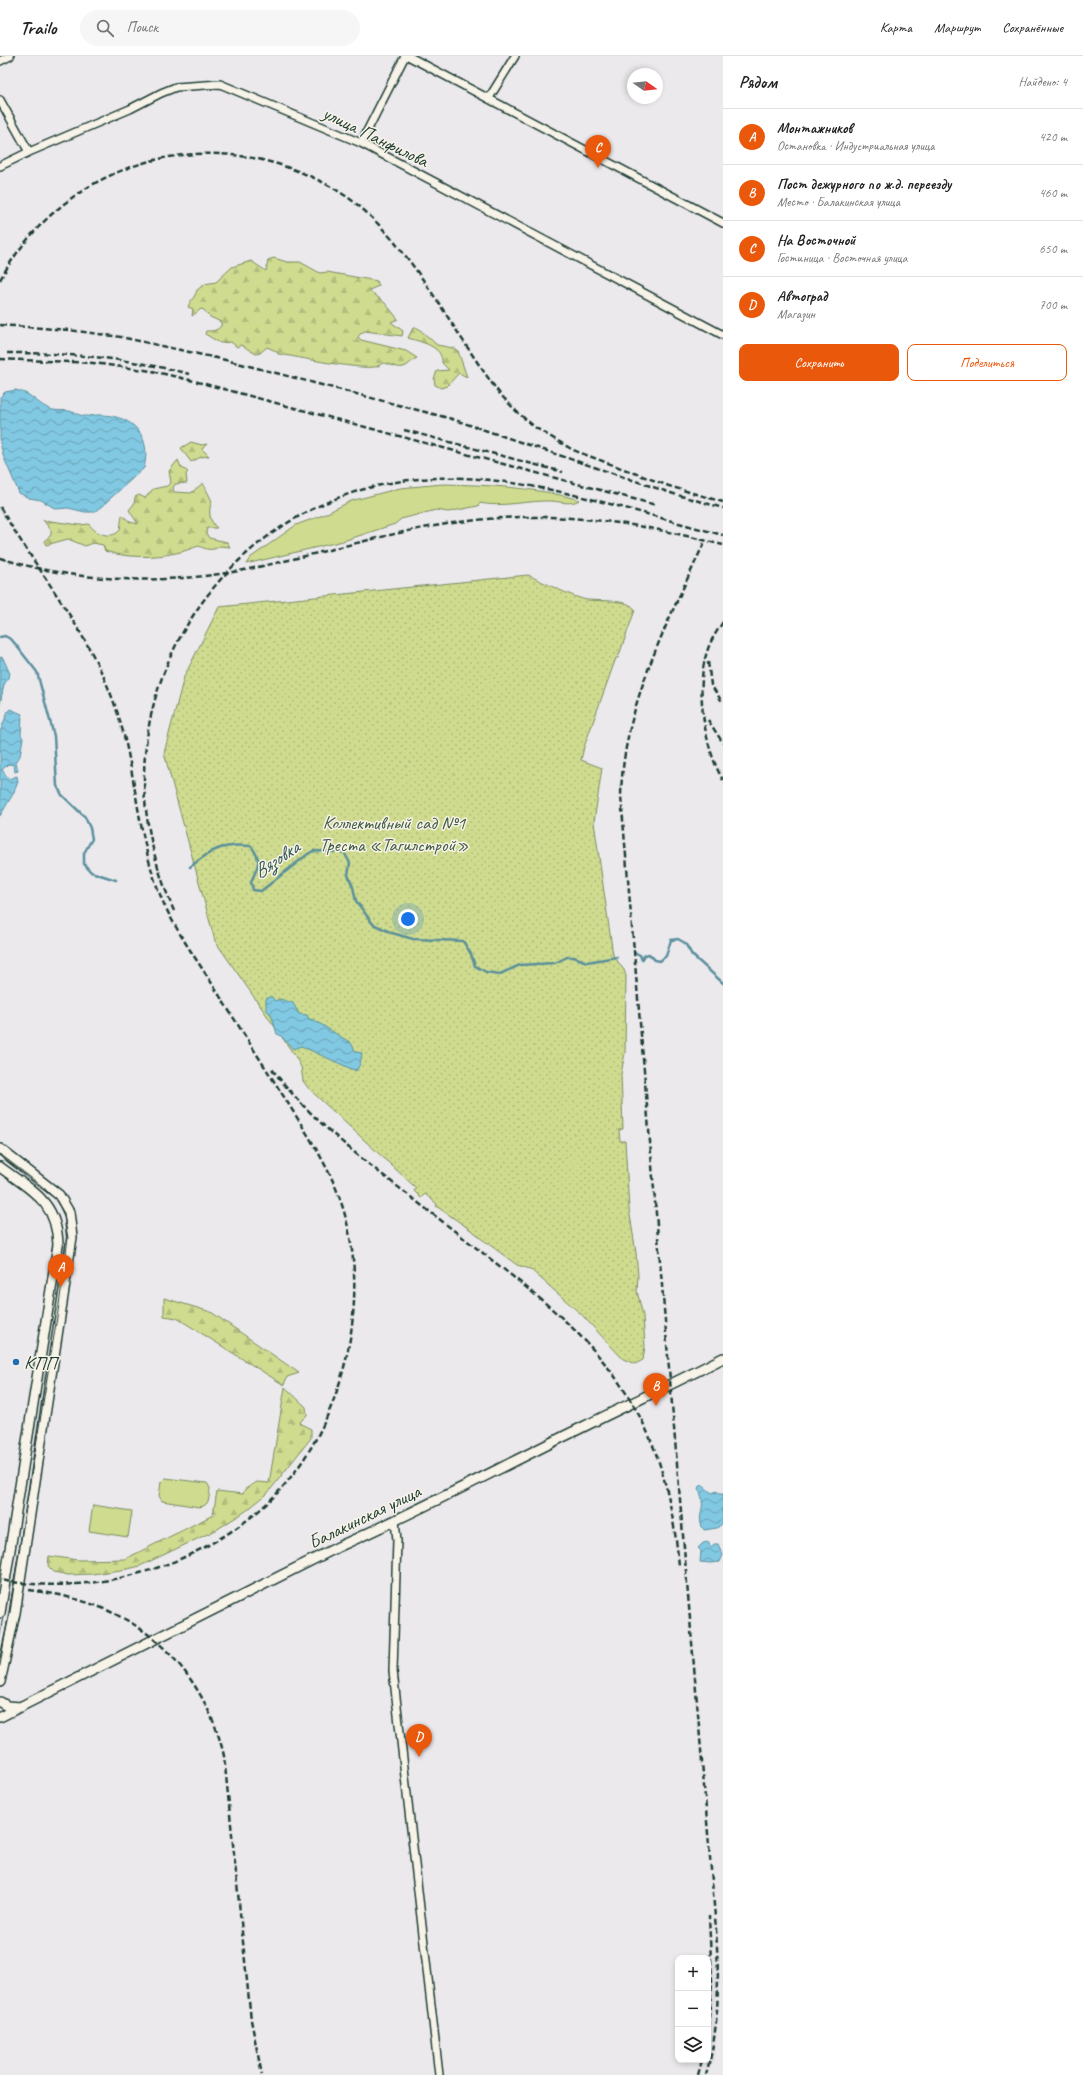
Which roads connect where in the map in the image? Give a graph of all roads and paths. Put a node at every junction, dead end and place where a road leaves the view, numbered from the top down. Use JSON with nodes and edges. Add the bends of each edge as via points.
{"nodes":[{"id":1,"x":10,"y":56,"type":"edge"},
{"id":2,"x":405,"y":56,"type":"edge"},
{"id":3,"x":408,"y":56,"type":"edge"},
{"id":4,"x":515,"y":56,"type":"edge"},
{"id":5,"x":0,"y":61,"type":"edge"},
{"id":6,"x":489,"y":98,"type":"junction"},
{"id":7,"x":0,"y":100,"type":"edge"},
{"id":8,"x":361,"y":143,"type":"junction"},
{"id":9,"x":29,"y":152,"type":"junction"},
{"id":10,"x":0,"y":166,"type":"edge"},
{"id":11,"x":723,"y":223,"type":"edge"},
{"id":12,"x":723,"y":335,"type":"edge"},
{"id":13,"x":0,"y":1149,"type":"edge"},
{"id":14,"x":0,"y":1167,"type":"edge"},
{"id":15,"x":723,"y":1358,"type":"edge"},
{"id":16,"x":395,"y":1521,"type":"junction"},
{"id":17,"x":0,"y":1613,"type":"edge"},
{"id":18,"x":0,"y":1682,"type":"edge"},
{"id":19,"x":0,"y":1702,"type":"edge"},
{"id":20,"x":21,"y":1707,"type":"junction"},
{"id":21,"x":0,"y":1717,"type":"edge"},
{"id":22,"x":439,"y":2075,"type":"edge"}],
"edges":[{"from":1,"to":5,"type":"street"},
{"from":2,"to":8,"type":"street"},
{"from":3,"to":6,"type":"street"},
{"from":4,"to":6,"type":"street"},
{"from":6,"to":11,"type":"street"},
{"from":7,"to":9,"type":"street"},
{"from":8,"to":9,"type":"street","name":"улица Панфилова","via":[[226,86],[208,84],[176,87]]},
{"from":8,"to":12,"type":"street","name":"улица Панфилова"},
{"from":9,"to":10,"type":"street","name":"улица Панфилова"},
{"from":13,"to":18,"type":"main road","via":[[59,1195],[69,1212],[72,1237],[15,1613]]},
{"from":14,"to":17,"type":"main road","via":[[33,1191],[48,1206],[55,1218],[58,1245]]},
{"from":15,"to":16,"type":"main road","name":"Балакинская улица"},
{"from":16,"to":20,"type":"main road","name":"Балакинская улица","via":[[340,1546]]},
{"from":16,"to":22,"type":"street","via":[[397,1540],[393,1671]]},
{"from":19,"to":20,"type":"main road","via":[[6,1706]]},
{"from":20,"to":21,"type":"main road","name":"Балакинская улица"}]}
